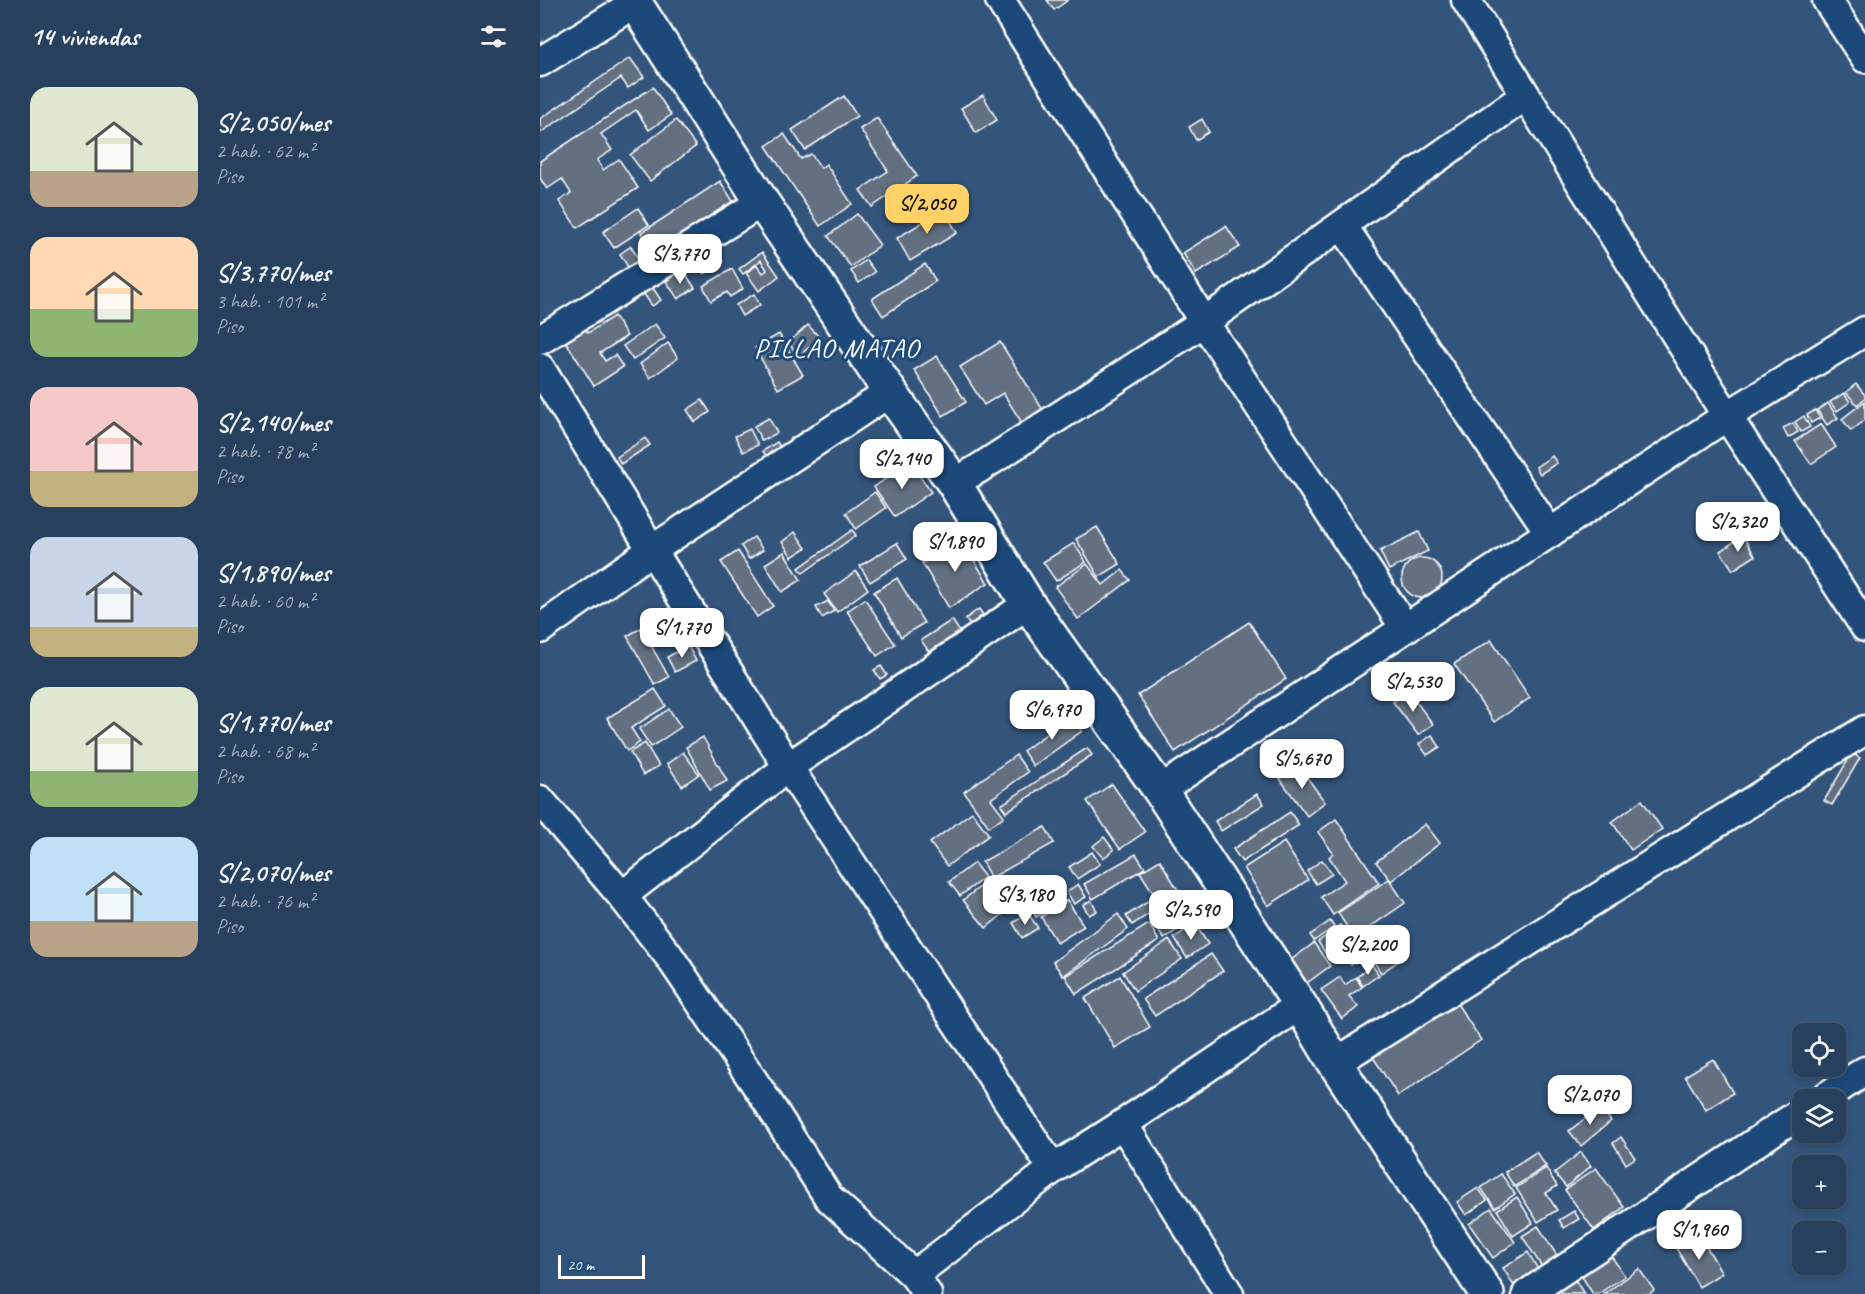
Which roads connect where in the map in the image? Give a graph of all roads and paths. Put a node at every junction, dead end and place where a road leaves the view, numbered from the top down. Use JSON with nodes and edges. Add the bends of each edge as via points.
{"nodes":[{"id":1,"x":1000,"y":0,"type":"edge"},
{"id":2,"x":1466,"y":0,"type":"edge"},
{"id":3,"x":1827,"y":0,"type":"edge"},
{"id":4,"x":634,"y":2,"type":"edge"},
{"id":5,"x":1865,"y":58,"type":"edge"},
{"id":6,"x":540,"y":62,"type":"edge"},
{"id":7,"x":1526,"y":96,"type":"junction"},
{"id":8,"x":762,"y":202,"type":"junction"},
{"id":9,"x":1342,"y":225,"type":"junction"},
{"id":10,"x":1204,"y":322,"type":"junction"},
{"id":11,"x":1865,"y":331,"type":"edge"},
{"id":12,"x":540,"y":340,"type":"edge"},
{"id":13,"x":540,"y":368,"type":"edge"},
{"id":14,"x":890,"y":392,"type":"junction"},
{"id":15,"x":1727,"y":416,"type":"junction"},
{"id":16,"x":954,"y":483,"type":"junction"},
{"id":17,"x":1550,"y":533,"type":"junction"},
{"id":18,"x":651,"y":550,"type":"junction"},
{"id":19,"x":1028,"y":604,"type":"junction"},
{"id":20,"x":1865,"y":627,"type":"edge"},
{"id":21,"x":1405,"y":628,"type":"junction"},
{"id":22,"x":540,"y":629,"type":"edge"},
{"id":23,"x":1865,"y":730,"type":"edge"},
{"id":24,"x":788,"y":767,"type":"junction"},
{"id":25,"x":1161,"y":790,"type":"junction"},
{"id":26,"x":540,"y":800,"type":"edge"},
{"id":27,"x":622,"y":896,"type":"junction"},
{"id":28,"x":1300,"y":1005,"type":"junction"},
{"id":29,"x":1335,"y":1063,"type":"junction"},
{"id":30,"x":1865,"y":1071,"type":"edge"},
{"id":31,"x":1838,"y":1089,"type":"edge"},
{"id":32,"x":1792,"y":1119,"type":"edge"},
{"id":33,"x":1123,"y":1125,"type":"junction"},
{"id":34,"x":1053,"y":1169,"type":"junction"},
{"id":35,"x":921,"y":1285,"type":"edge"},
{"id":36,"x":1229,"y":1294,"type":"edge"},
{"id":37,"x":1487,"y":1294,"type":"edge"},
{"id":38,"x":1527,"y":1294,"type":"edge"}],
"edges":[{"from":1,"to":10,"type":"street"},
{"from":2,"to":7,"type":"street"},
{"from":3,"to":5,"type":"street"},
{"from":4,"to":6,"type":"street"},
{"from":4,"to":8,"type":"street"},
{"from":7,"to":9,"type":"street"},
{"from":7,"to":15,"type":"street"},
{"from":8,"to":12,"type":"street"},
{"from":8,"to":14,"type":"street"},
{"from":9,"to":10,"type":"street"},
{"from":9,"to":17,"type":"street"},
{"from":10,"to":16,"type":"street"},
{"from":10,"to":21,"type":"street"},
{"from":11,"to":15,"type":"street"},
{"from":13,"to":18,"type":"street"},
{"from":14,"to":16,"type":"street"},
{"from":14,"to":18,"type":"street"},
{"from":15,"to":17,"type":"street"},
{"from":15,"to":20,"type":"street"},
{"from":16,"to":19,"type":"street"},
{"from":17,"to":21,"type":"street"},
{"from":18,"to":22,"type":"street"},
{"from":18,"to":24,"type":"street"},
{"from":19,"to":24,"type":"street"},
{"from":19,"to":25,"type":"street"},
{"from":21,"to":25,"type":"street"},
{"from":23,"to":29,"type":"street"},
{"from":24,"to":27,"type":"street"},
{"from":24,"to":34,"type":"street"},
{"from":25,"to":28,"type":"street"},
{"from":26,"to":27,"type":"street"},
{"from":27,"to":35,"type":"street","via":[[669,956],[830,1198]]},
{"from":28,"to":29,"type":"street"},
{"from":28,"to":33,"type":"street"},
{"from":29,"to":37,"type":"street"},
{"from":30,"to":31,"type":"street"},
{"from":32,"to":38,"type":"street"},
{"from":33,"to":34,"type":"street"},
{"from":33,"to":36,"type":"street"},
{"from":34,"to":35,"type":"street"}]}
